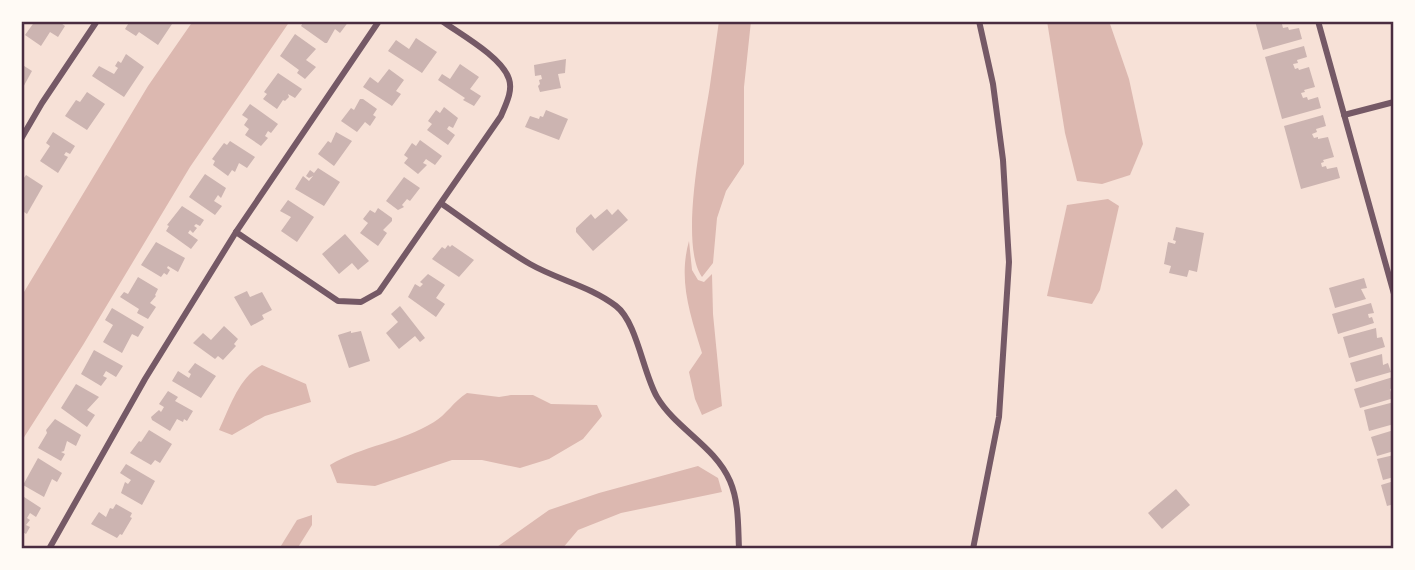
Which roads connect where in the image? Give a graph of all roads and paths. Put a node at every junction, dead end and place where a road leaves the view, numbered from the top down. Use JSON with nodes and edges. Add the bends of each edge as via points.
{"nodes":[{"id":1,"x":97,"y":21,"type":"edge"},
{"id":2,"x":379,"y":21,"type":"edge"},
{"id":3,"x":442,"y":21,"type":"edge"},
{"id":4,"x":979,"y":21,"type":"edge"},
{"id":5,"x":1318,"y":21,"type":"edge"},
{"id":6,"x":1394,"y":102,"type":"edge"},
{"id":7,"x":1344,"y":115,"type":"junction"},
{"id":8,"x":21,"y":139,"type":"edge"},
{"id":9,"x":442,"y":204,"type":"junction"},
{"id":10,"x":236,"y":232,"type":"junction"},
{"id":11,"x":1394,"y":294,"type":"edge"},
{"id":12,"x":49,"y":549,"type":"edge"},
{"id":13,"x":739,"y":549,"type":"edge"},
{"id":14,"x":973,"y":549,"type":"edge"}],
"edges":[{"from":1,"to":8,"type":"street"},
{"from":2,"to":10,"type":"street"},
{"from":3,"to":9,"type":"street","via":[[503,67],[509,96],[501,116]]},
{"from":4,"to":14,"type":"street","via":[[1003,160],[1009,262],[999,417]]},
{"from":5,"to":7,"type":"street"},
{"from":6,"to":7,"type":"street"},
{"from":7,"to":11,"type":"street"},
{"from":9,"to":10,"type":"street","via":[[379,292],[361,302],[338,302]]},
{"from":9,"to":13,"type":"street","via":[[531,265],[591,290],[619,308],[657,397],[725,470],[732,484]]},
{"from":10,"to":12,"type":"street","via":[[145,379]]}]}
